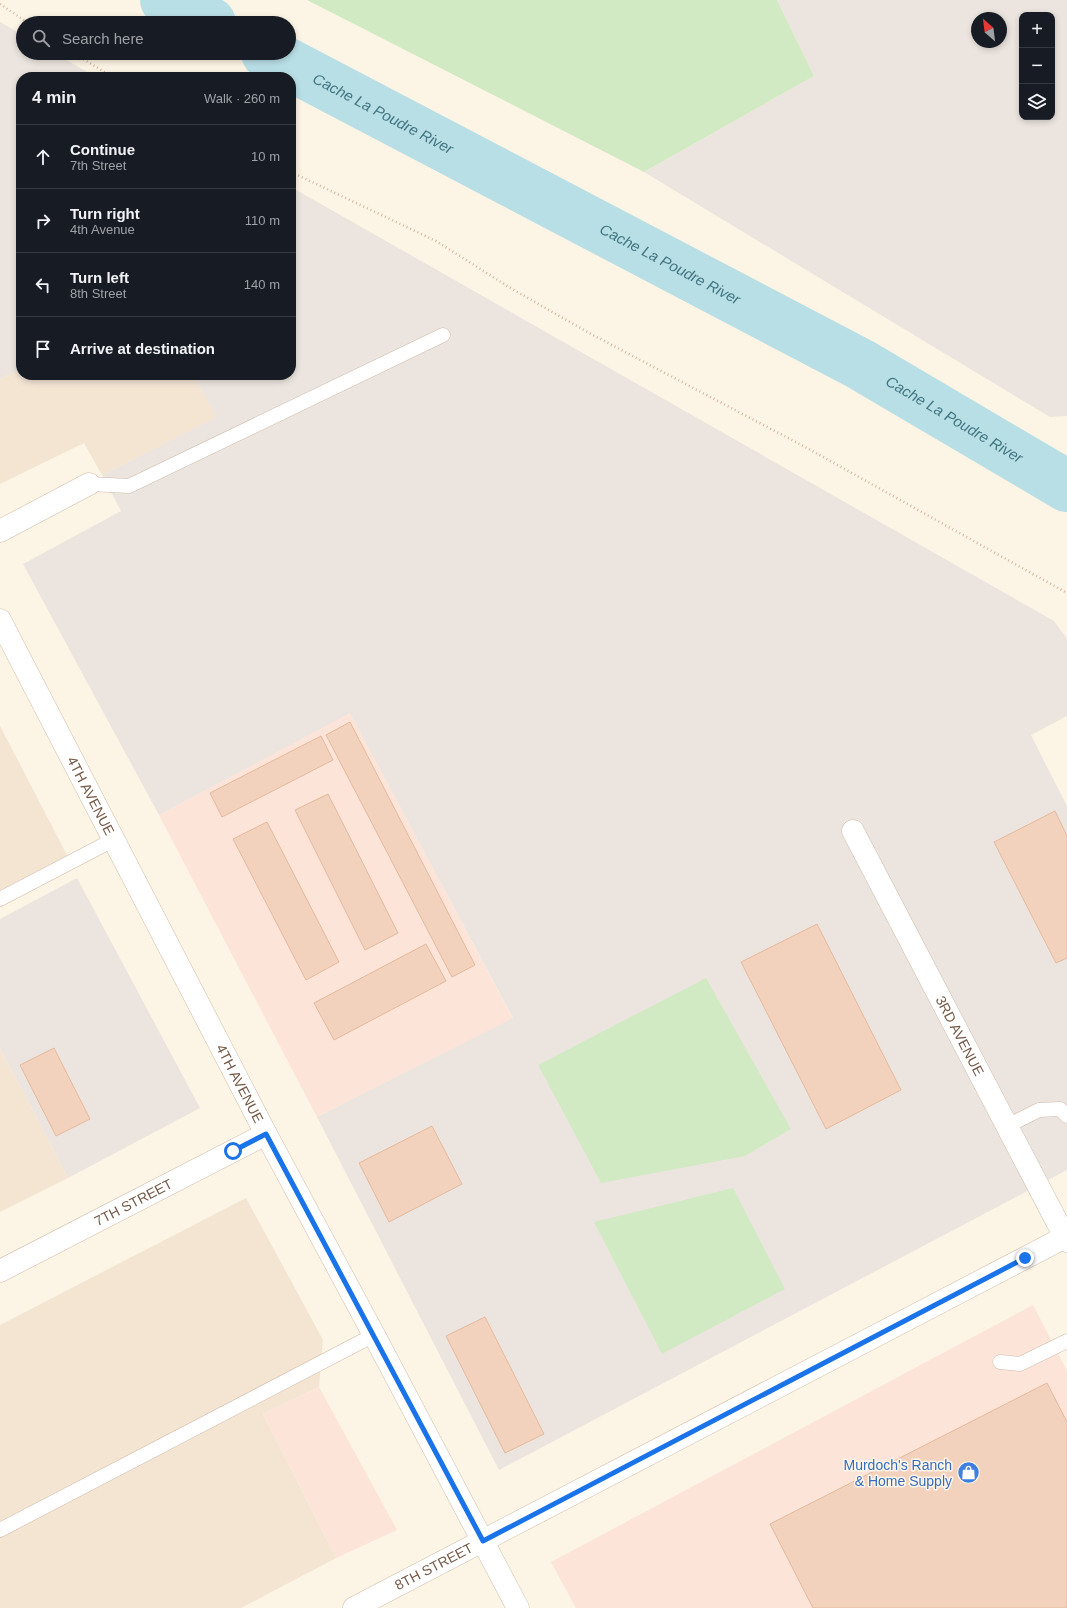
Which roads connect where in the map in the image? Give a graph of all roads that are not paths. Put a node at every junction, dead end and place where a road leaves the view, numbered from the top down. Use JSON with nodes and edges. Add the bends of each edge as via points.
{"nodes":[{"id":1,"x":443,"y":335,"type":"dead end"},
{"id":2,"x":89,"y":484,"type":"joint"},
{"id":3,"x":0,"y":531,"type":"edge"},
{"id":4,"x":0,"y":620,"type":"edge"},
{"id":5,"x":853,"y":831,"type":"dead end"},
{"id":6,"x":113,"y":840,"type":"junction"},
{"id":7,"x":0,"y":899,"type":"edge"},
{"id":8,"x":1067,"y":1116,"type":"edge"},
{"id":9,"x":1007,"y":1126,"type":"junction"},
{"id":10,"x":266,"y":1134,"type":"junction"},
{"id":11,"x":1066,"y":1238,"type":"edge"},
{"id":12,"x":0,"y":1271,"type":"edge"},
{"id":13,"x":374,"y":1335,"type":"junction"},
{"id":14,"x":1067,"y":1341,"type":"edge"},
{"id":15,"x":1000,"y":1362,"type":"dead end"},
{"id":16,"x":0,"y":1530,"type":"edge"},
{"id":17,"x":483,"y":1541,"type":"junction"},
{"id":18,"x":354,"y":1608,"type":"edge"},
{"id":19,"x":518,"y":1608,"type":"edge"}],
"edges":[{"from":1,"to":2,"type":"lane","via":[[129,486]]},
{"from":2,"to":3,"type":"street"},
{"from":4,"to":6,"type":"street","name":"4TH AVENUE"},
{"from":5,"to":9,"type":"street","name":"3RD AVENUE"},
{"from":6,"to":7,"type":"lane"},
{"from":6,"to":10,"type":"street","name":"4TH AVENUE"},
{"from":8,"to":9,"type":"lane","via":[[1060,1109],[1038,1110]]},
{"from":9,"to":11,"type":"street","name":"3RD AVENUE"},
{"from":10,"to":12,"type":"street","name":"7TH STREET"},
{"from":10,"to":13,"type":"street","name":"4TH AVENUE"},
{"from":11,"to":17,"type":"street","name":"8TH STREET"},
{"from":13,"to":16,"type":"lane"},
{"from":13,"to":17,"type":"street","name":"4TH AVENUE"},
{"from":14,"to":15,"type":"lane","via":[[1020,1364]]},
{"from":17,"to":18,"type":"street","name":"8TH STREET"},
{"from":17,"to":19,"type":"street","name":"4TH AVENUE"}]}
